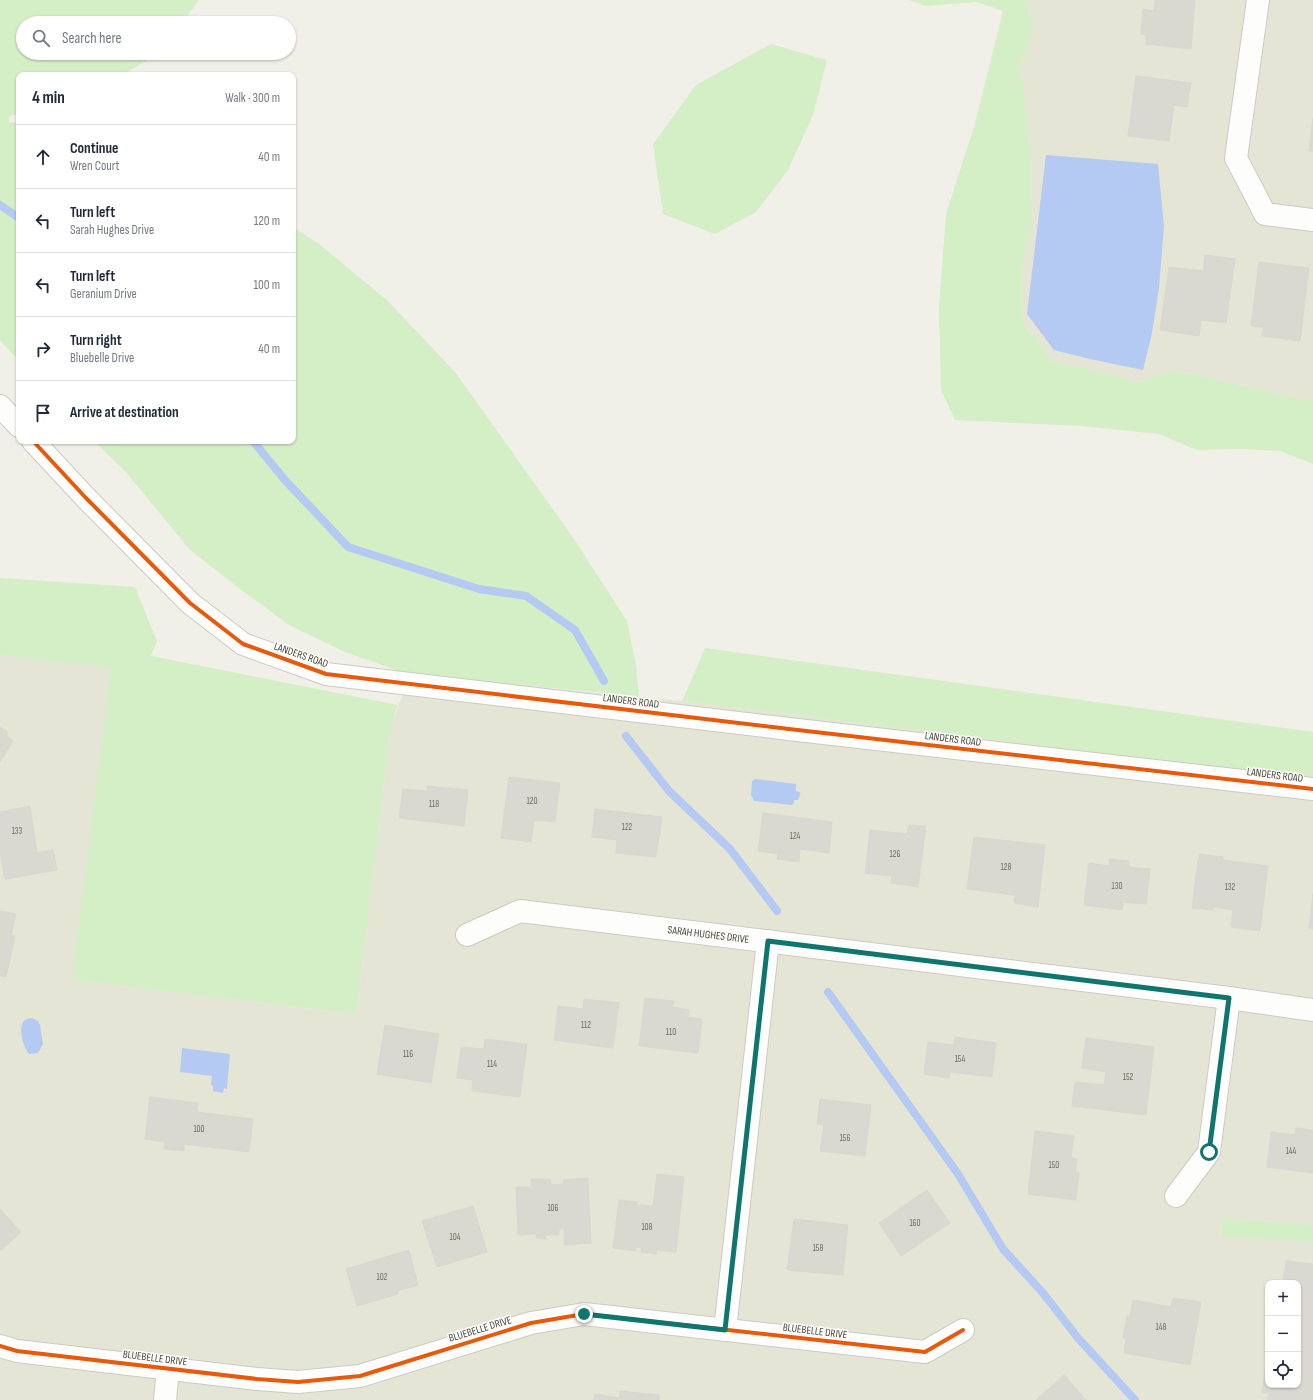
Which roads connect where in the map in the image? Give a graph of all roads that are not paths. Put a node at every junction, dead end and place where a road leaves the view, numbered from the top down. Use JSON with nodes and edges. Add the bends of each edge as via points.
{"nodes":[{"id":1,"x":1258,"y":0,"type":"edge"},
{"id":2,"x":1313,"y":220,"type":"edge"},
{"id":3,"x":0,"y":406,"type":"edge"},
{"id":4,"x":16,"y":423,"type":"edge"},
{"id":5,"x":36,"y":444,"type":"edge"},
{"id":6,"x":1313,"y":789,"type":"edge"},
{"id":7,"x":467,"y":935,"type":"dead end"},
{"id":8,"x":768,"y":941,"type":"junction"},
{"id":9,"x":1229,"y":998,"type":"junction"},
{"id":10,"x":1313,"y":1010,"type":"edge"},
{"id":11,"x":1176,"y":1196,"type":"dead end"},
{"id":12,"x":725,"y":1330,"type":"junction"},
{"id":13,"x":963,"y":1330,"type":"dead end"},
{"id":14,"x":0,"y":1346,"type":"edge"},
{"id":15,"x":168,"y":1368,"type":"junction"},
{"id":16,"x":165,"y":1400,"type":"edge"}],
"edges":[{"from":1,"to":2,"type":"street","via":[[1236,158],[1265,214]]},
{"from":3,"to":4,"type":"street"},
{"from":5,"to":6,"type":"street","name":"LANDERS ROAD","via":[[190,603],[243,644],[326,674]]},
{"from":7,"to":8,"type":"street","name":"SARAH HUGHES DRIVE","via":[[520,911]]},
{"from":8,"to":9,"type":"street","name":"SARAH HUGHES DRIVE"},
{"from":8,"to":12,"type":"street"},
{"from":9,"to":10,"type":"street","name":"SARAH HUGHES DRIVE"},
{"from":9,"to":11,"type":"street","via":[[1209,1152]]},
{"from":12,"to":13,"type":"street","name":"BLUEBELLE DRIVE","via":[[925,1352]]},
{"from":12,"to":15,"type":"street","name":"BLUEBELLE DRIVE","via":[[584,1314],[531,1323],[360,1376],[298,1382]]},
{"from":14,"to":15,"type":"street","name":"BLUEBELLE DRIVE"},
{"from":15,"to":16,"type":"street"}]}
